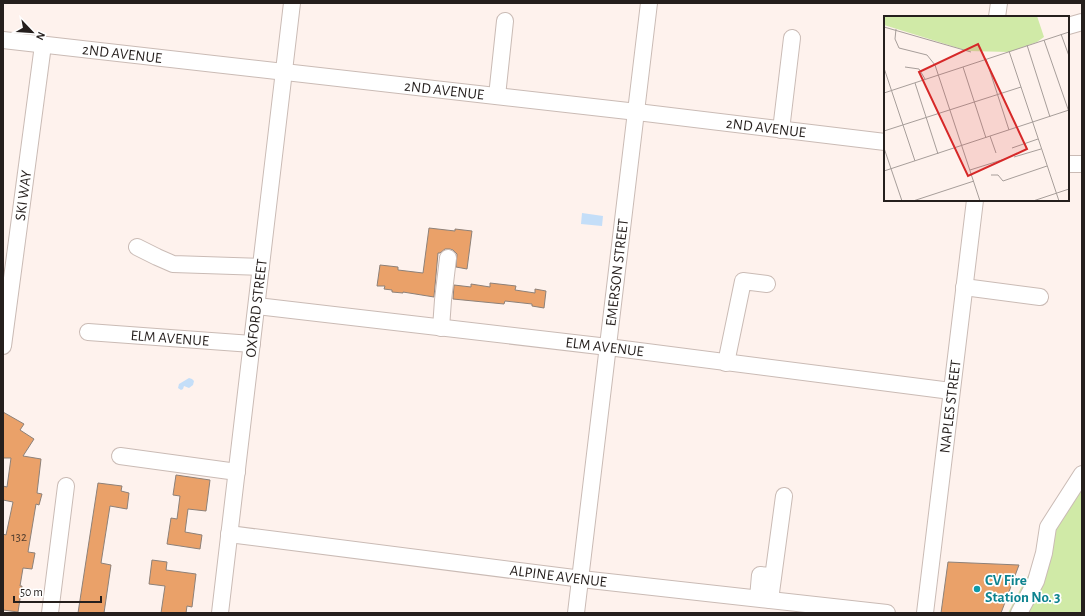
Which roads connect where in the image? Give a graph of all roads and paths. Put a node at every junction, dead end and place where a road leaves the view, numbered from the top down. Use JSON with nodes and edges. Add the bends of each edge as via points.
{"nodes":[{"id":1,"x":292,"y":3,"type":"edge"},
{"id":2,"x":649,"y":3,"type":"edge"},
{"id":3,"x":999,"y":3,"type":"edge"},
{"id":4,"x":997,"y":16,"type":"edge"},
{"id":5,"x":505,"y":21,"type":"dead end"},
{"id":6,"x":1082,"y":22,"type":"edge"},
{"id":7,"x":1069,"y":26,"type":"edge"},
{"id":8,"x":792,"y":38,"type":"dead end"},
{"id":9,"x":3,"y":40,"type":"edge"},
{"id":10,"x":43,"y":45,"type":"junction"},
{"id":11,"x":284,"y":72,"type":"junction"},
{"id":12,"x":497,"y":96,"type":"junction"},
{"id":13,"x":637,"y":112,"type":"junction"},
{"id":14,"x":781,"y":130,"type":"junction"},
{"id":15,"x":884,"y":142,"type":"edge"},
{"id":16,"x":1069,"y":164,"type":"edge"},
{"id":17,"x":1082,"y":164,"type":"edge"},
{"id":18,"x":975,"y":201,"type":"edge"},
{"id":19,"x":137,"y":247,"type":"dead end"},
{"id":20,"x":448,"y":258,"type":"dead end"},
{"id":21,"x":261,"y":267,"type":"junction"},
{"id":22,"x":767,"y":284,"type":"dead end"},
{"id":23,"x":964,"y":287,"type":"junction"},
{"id":24,"x":1040,"y":296,"type":"dead end"},
{"id":25,"x":257,"y":306,"type":"junction"},
{"id":26,"x":441,"y":328,"type":"junction"},
{"id":27,"x":88,"y":332,"type":"dead end"},
{"id":28,"x":252,"y":344,"type":"junction"},
{"id":29,"x":3,"y":346,"type":"edge"},
{"id":30,"x":608,"y":348,"type":"junction"},
{"id":31,"x":726,"y":363,"type":"junction"},
{"id":32,"x":951,"y":391,"type":"junction"},
{"id":33,"x":120,"y":456,"type":"dead end"},
{"id":34,"x":237,"y":472,"type":"junction"},
{"id":35,"x":1082,"y":474,"type":"edge"},
{"id":36,"x":66,"y":486,"type":"dead end"},
{"id":37,"x":784,"y":496,"type":"dead end"},
{"id":38,"x":229,"y":534,"type":"junction"},
{"id":39,"x":580,"y":578,"type":"junction"},
{"id":40,"x":758,"y":602,"type":"edge"},
{"id":41,"x":50,"y":613,"type":"edge"},
{"id":42,"x":220,"y":613,"type":"edge"},
{"id":43,"x":576,"y":613,"type":"edge"},
{"id":44,"x":888,"y":613,"type":"edge"},
{"id":45,"x":925,"y":613,"type":"edge"},
{"id":46,"x":1019,"y":613,"type":"edge"}],
"edges":[{"from":1,"to":11,"type":"street","name":"OXFORD STREET"},
{"from":2,"to":13,"type":"street","name":"EMERSON STREET"},
{"from":3,"to":4,"type":"street"},
{"from":5,"to":12,"type":"street"},
{"from":6,"to":7,"type":"street"},
{"from":8,"to":14,"type":"street"},
{"from":9,"to":10,"type":"street","name":"2ND AVENUE"},
{"from":10,"to":11,"type":"street","name":"2ND AVENUE"},
{"from":10,"to":29,"type":"street","name":"SKI WAY"},
{"from":11,"to":12,"type":"street","name":"2ND AVENUE"},
{"from":11,"to":21,"type":"street","name":"OXFORD STREET"},
{"from":12,"to":13,"type":"street","name":"2ND AVENUE"},
{"from":13,"to":14,"type":"street","name":"2ND AVENUE"},
{"from":13,"to":30,"type":"street","name":"EMERSON STREET"},
{"from":14,"to":15,"type":"street","name":"2ND AVENUE"},
{"from":16,"to":17,"type":"street"},
{"from":18,"to":23,"type":"street","name":"NAPLES STREET"},
{"from":19,"to":21,"type":"street","via":[[173,264]]},
{"from":20,"to":26,"type":"street"},
{"from":21,"to":25,"type":"street","name":"OXFORD STREET"},
{"from":22,"to":31,"type":"street","via":[[743,281]]},
{"from":23,"to":24,"type":"street"},
{"from":23,"to":32,"type":"street","name":"NAPLES STREET"},
{"from":25,"to":26,"type":"street","name":"ELM AVENUE"},
{"from":25,"to":28,"type":"street","name":"OXFORD STREET"},
{"from":26,"to":30,"type":"street","name":"ELM AVENUE"},
{"from":27,"to":28,"type":"street","name":"ELM AVENUE"},
{"from":28,"to":34,"type":"street","name":"OXFORD STREET"},
{"from":30,"to":31,"type":"street","name":"ELM AVENUE"},
{"from":30,"to":39,"type":"street","name":"EMERSON STREET"},
{"from":31,"to":32,"type":"street","name":"ELM AVENUE"},
{"from":32,"to":45,"type":"street","name":"NAPLES STREET"},
{"from":33,"to":34,"type":"street"},
{"from":34,"to":38,"type":"street","name":"OXFORD STREET"},
{"from":35,"to":46,"type":"street","via":[[1048,527],[1036,581]]},
{"from":36,"to":41,"type":"street"},
{"from":37,"to":40,"type":"street","via":[[773,576]]},
{"from":38,"to":39,"type":"street","name":"ALPINE AVENUE"},
{"from":38,"to":42,"type":"street","name":"OXFORD STREET"},
{"from":39,"to":40,"type":"street","name":"ALPINE AVENUE"},
{"from":39,"to":43,"type":"street","name":"EMERSON STREET"},
{"from":40,"to":44,"type":"street","name":"ALPINE AVENUE"}]}
